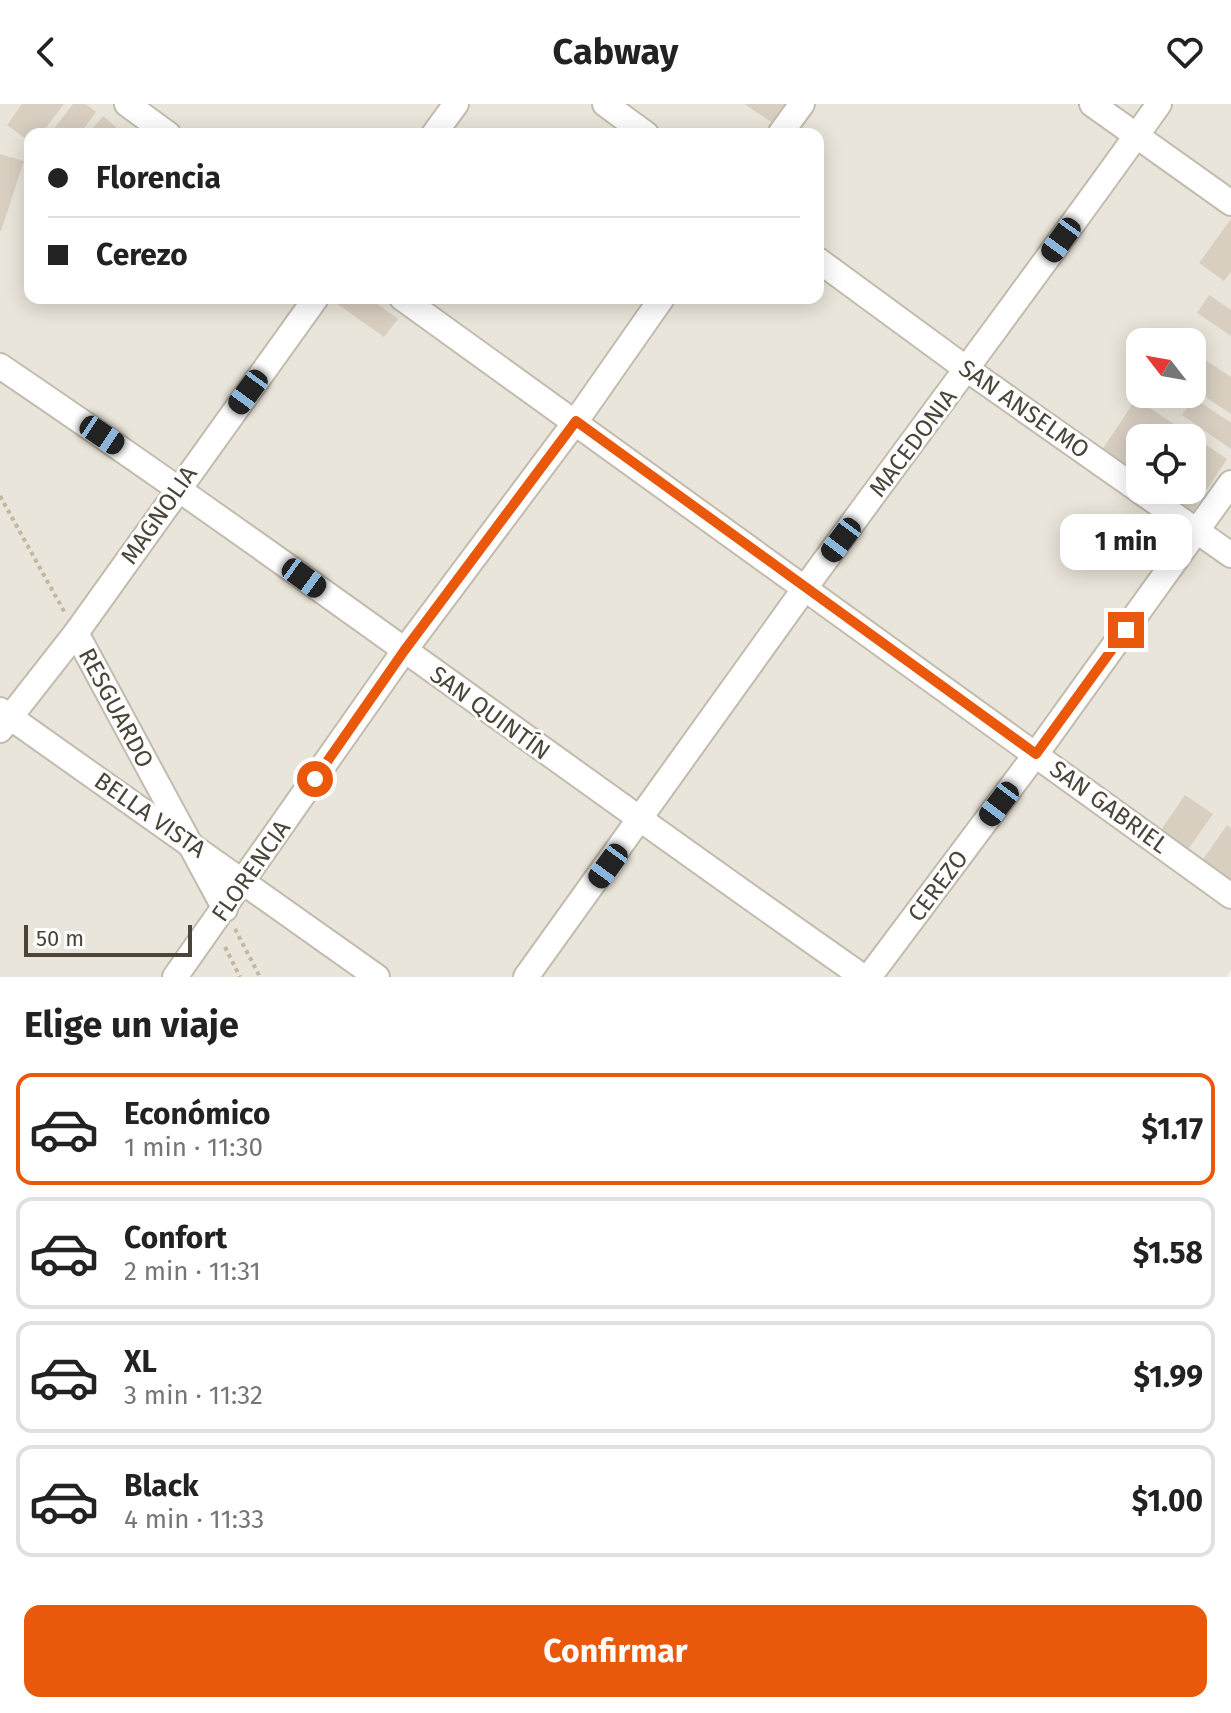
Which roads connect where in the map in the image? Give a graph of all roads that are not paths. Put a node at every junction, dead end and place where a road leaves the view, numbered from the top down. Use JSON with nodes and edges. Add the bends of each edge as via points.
{"nodes":[{"id":1,"x":127,"y":104,"type":"edge"},
{"id":2,"x":456,"y":104,"type":"edge"},
{"id":3,"x":605,"y":104,"type":"edge"},
{"id":4,"x":802,"y":104,"type":"edge"},
{"id":5,"x":1092,"y":104,"type":"edge"},
{"id":6,"x":1159,"y":104,"type":"edge"},
{"id":7,"x":160,"y":128,"type":"edge"},
{"id":8,"x":438,"y":128,"type":"edge"},
{"id":9,"x":638,"y":128,"type":"edge"},
{"id":10,"x":784,"y":128,"type":"edge"},
{"id":11,"x":1136,"y":137,"type":"junction"},
{"id":12,"x":1231,"y":203,"type":"edge"},
{"id":13,"x":824,"y":264,"type":"edge"},
{"id":14,"x":312,"y":304,"type":"edge"},
{"id":15,"x":410,"y":304,"type":"edge"},
{"id":16,"x":658,"y":304,"type":"edge"},
{"id":17,"x":0,"y":366,"type":"edge"},
{"id":18,"x":968,"y":370,"type":"junction"},
{"id":19,"x":576,"y":421,"type":"junction"},
{"id":20,"x":1231,"y":483,"type":"edge"},
{"id":21,"x":179,"y":487,"type":"junction"},
{"id":22,"x":1198,"y":530,"type":"junction"},
{"id":23,"x":1231,"y":555,"type":"edge"},
{"id":24,"x":804,"y":589,"type":"junction"},
{"id":25,"x":76,"y":633,"type":"junction"},
{"id":26,"x":404,"y":651,"type":"junction"},
{"id":27,"x":3,"y":719,"type":"edge"},
{"id":28,"x":1036,"y":754,"type":"junction"},
{"id":29,"x":640,"y":821,"type":"junction"},
{"id":30,"x":188,"y":841,"type":"junction"},
{"id":31,"x":243,"y":882,"type":"junction"},
{"id":32,"x":1231,"y":896,"type":"edge"},
{"id":33,"x":219,"y":917,"type":"junction"},
{"id":34,"x":175,"y":977,"type":"edge"},
{"id":35,"x":377,"y":977,"type":"edge"},
{"id":36,"x":526,"y":977,"type":"edge"},
{"id":37,"x":866,"y":977,"type":"edge"}],
"edges":[{"from":1,"to":7,"type":"street"},
{"from":2,"to":8,"type":"street"},
{"from":3,"to":9,"type":"street"},
{"from":4,"to":10,"type":"street"},
{"from":5,"to":11,"type":"street"},
{"from":6,"to":11,"type":"street","name":"MACEDONIA"},
{"from":11,"to":12,"type":"street"},
{"from":11,"to":18,"type":"street","name":"MACEDONIA"},
{"from":13,"to":18,"type":"street","name":"SAN ANSELMO"},
{"from":14,"to":21,"type":"street","name":"MAGNOLIA"},
{"from":15,"to":19,"type":"street","name":"SAN GABRIEL"},
{"from":16,"to":19,"type":"street","name":"FLORENCIA"},
{"from":17,"to":21,"type":"street","name":"SAN QUINTÍN"},
{"from":18,"to":22,"type":"street","name":"SAN ANSELMO"},
{"from":18,"to":24,"type":"street","name":"MACEDONIA"},
{"from":19,"to":24,"type":"street","name":"SAN GABRIEL"},
{"from":19,"to":26,"type":"street","name":"FLORENCIA"},
{"from":20,"to":22,"type":"street","name":"CEREZO"},
{"from":21,"to":25,"type":"street","name":"MAGNOLIA"},
{"from":21,"to":26,"type":"street","name":"SAN QUINTÍN"},
{"from":22,"to":23,"type":"street","name":"SAN ANSELMO"},
{"from":22,"to":28,"type":"street","name":"CEREZO"},
{"from":24,"to":28,"type":"street","name":"SAN GABRIEL"},
{"from":24,"to":29,"type":"street","name":"MACEDONIA"},
{"from":25,"to":27,"type":"street","name":"MAGNOLIA"},
{"from":25,"to":30,"type":"street","name":"RESGUARDO"},
{"from":26,"to":29,"type":"street","name":"SAN QUINTÍN"},
{"from":26,"to":31,"type":"street","name":"FLORENCIA"},
{"from":27,"to":30,"type":"street","name":"BELLA VISTA"},
{"from":28,"to":32,"type":"street","name":"SAN GABRIEL"},
{"from":28,"to":37,"type":"street","name":"CEREZO"},
{"from":29,"to":36,"type":"street","name":"MACEDONIA"},
{"from":29,"to":37,"type":"street","name":"SAN QUINTÍN"},
{"from":30,"to":31,"type":"street","name":"BELLA VISTA"},
{"from":30,"to":33,"type":"street","name":"RESGUARDO"},
{"from":31,"to":33,"type":"street","name":"FLORENCIA"},
{"from":31,"to":35,"type":"street","name":"BELLA VISTA"},
{"from":33,"to":34,"type":"street","name":"FLORENCIA"}]}
